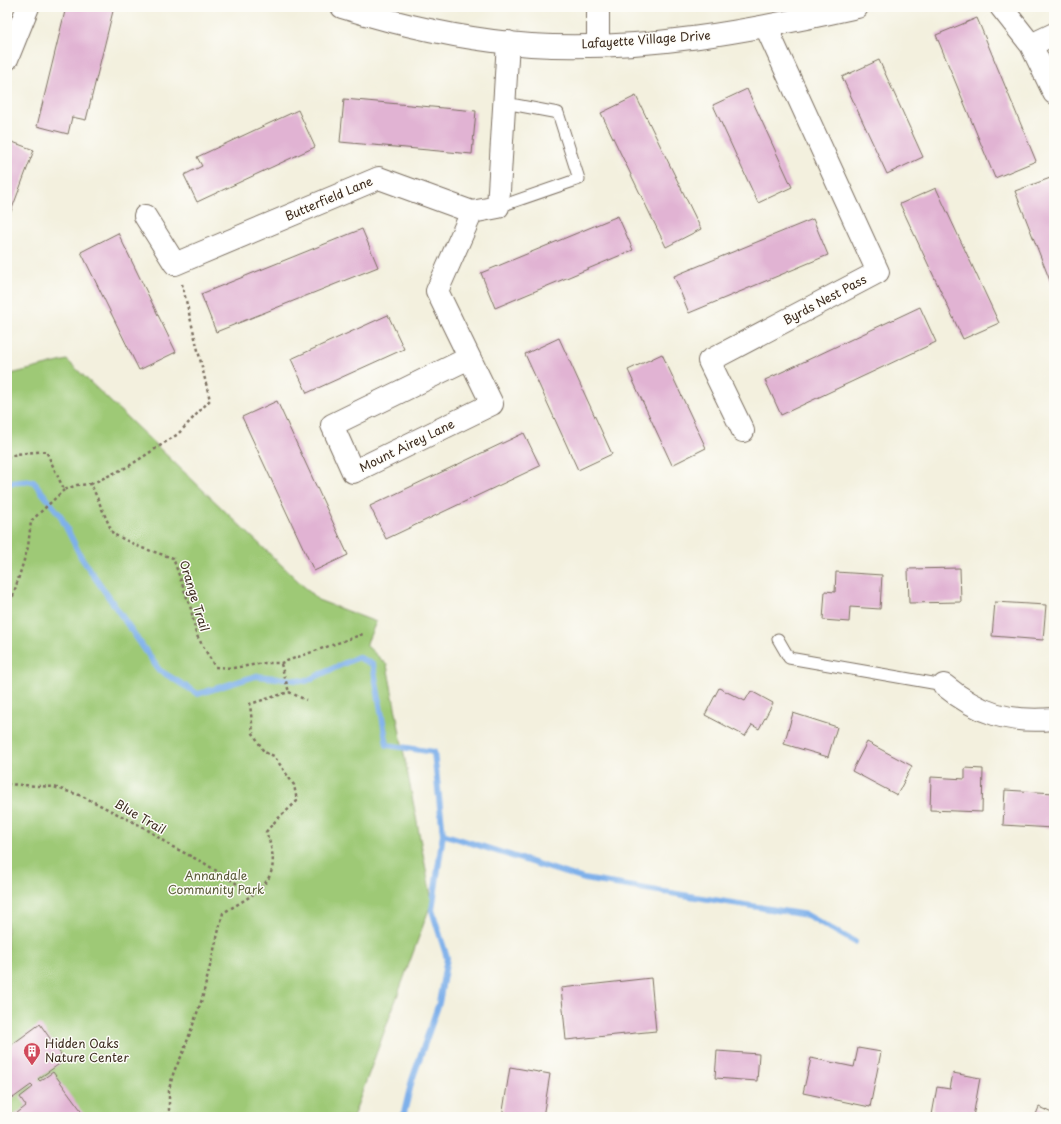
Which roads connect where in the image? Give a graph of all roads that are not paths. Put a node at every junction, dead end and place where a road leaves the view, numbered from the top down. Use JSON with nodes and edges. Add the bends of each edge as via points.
{"nodes":[{"id":1,"x":28,"y":7,"type":"edge"},
{"id":2,"x":342,"y":7,"type":"edge"},
{"id":3,"x":598,"y":7,"type":"edge"},
{"id":4,"x":857,"y":7,"type":"edge"},
{"id":5,"x":1001,"y":7,"type":"edge"},
{"id":6,"x":766,"y":27,"type":"junction"},
{"id":7,"x":1054,"y":34,"type":"edge"},
{"id":8,"x":508,"y":42,"type":"junction"},
{"id":9,"x":598,"y":45,"type":"junction"},
{"id":10,"x":1031,"y":45,"type":"junction"},
{"id":11,"x":7,"y":60,"type":"edge"},
{"id":12,"x":1054,"y":93,"type":"edge"},
{"id":13,"x":505,"y":103,"type":"junction"},
{"id":14,"x":498,"y":207,"type":"junction"},
{"id":15,"x":472,"y":212,"type":"junction"},
{"id":16,"x":145,"y":216,"type":"dead end"},
{"id":17,"x":469,"y":358,"type":"junction"},
{"id":18,"x":743,"y":431,"type":"dead end"},
{"id":19,"x":778,"y":639,"type":"dead end"},
{"id":20,"x":944,"y":685,"type":"joint"},
{"id":21,"x":1054,"y":719,"type":"edge"}],
"edges":[{"from":1,"to":11,"type":"street"},
{"from":2,"to":8,"type":"street","name":"Lafayette Village Drive","via":[[409,26]]},
{"from":3,"to":9,"type":"street"},
{"from":4,"to":6,"type":"street","name":"Lafayette Village Drive"},
{"from":5,"to":10,"type":"street"},
{"from":6,"to":9,"type":"street","name":"Lafayette Village Drive","via":[[678,40]]},
{"from":6,"to":18,"type":"street","name":"Byrds Nest Pass","via":[[878,272],[709,361]]},
{"from":7,"to":10,"type":"street"},
{"from":8,"to":9,"type":"street","name":"Lafayette Village Drive","via":[[531,45]]},
{"from":8,"to":13,"type":"street"},
{"from":10,"to":12,"type":"street"},
{"from":13,"to":14,"type":"street"},
{"from":13,"to":14,"type":"lane","via":[[558,113],[579,179]]},
{"from":14,"to":15,"type":"street"},
{"from":15,"to":16,"type":"street","name":"Butterfield Lane","via":[[379,178],[175,264]]},
{"from":15,"to":17,"type":"street","name":"Mount Airey Lane","via":[[437,290]]},
{"from":17,"to":17,"type":"street","name":"Mount Airey Lane","via":[[492,404],[353,472],[332,425]]},
{"from":19,"to":20,"type":"lane","via":[[789,658]]},
{"from":20,"to":21,"type":"street","via":[[963,701],[985,712],[1007,718]]}]}
